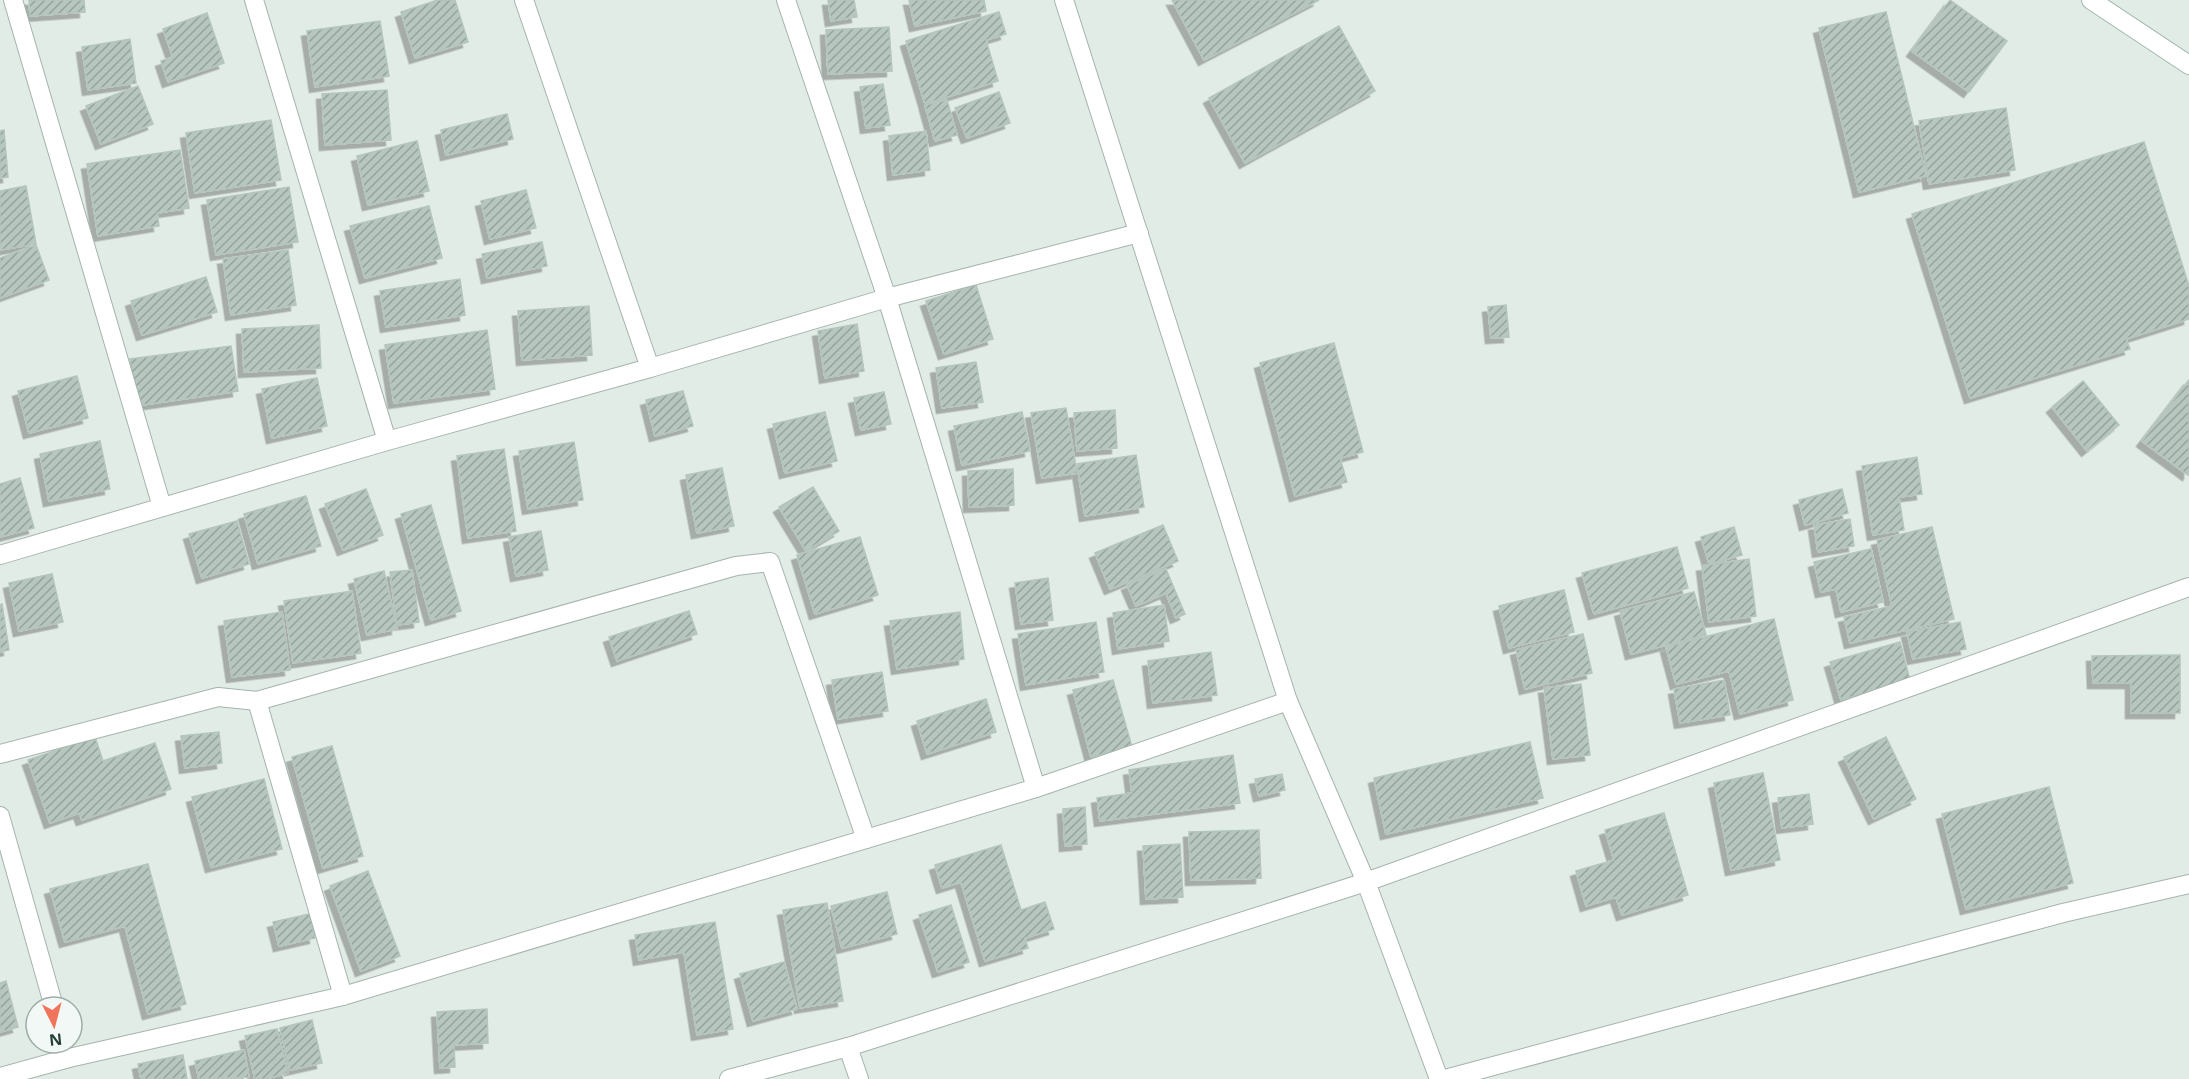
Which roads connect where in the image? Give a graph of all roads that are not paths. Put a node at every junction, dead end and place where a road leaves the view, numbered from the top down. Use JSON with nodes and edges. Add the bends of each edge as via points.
{"nodes":[{"id":1,"x":13,"y":0,"type":"edge"},
{"id":2,"x":255,"y":0,"type":"edge"},
{"id":3,"x":524,"y":0,"type":"edge"},
{"id":4,"x":786,"y":0,"type":"edge"},
{"id":5,"x":1064,"y":0,"type":"edge"},
{"id":6,"x":2091,"y":0,"type":"edge"},
{"id":7,"x":2189,"y":65,"type":"edge"},
{"id":8,"x":1138,"y":232,"type":"junction"},
{"id":9,"x":887,"y":298,"type":"junction"},
{"id":10,"x":650,"y":368,"type":"junction"},
{"id":11,"x":387,"y":441,"type":"junction"},
{"id":12,"x":162,"y":507,"type":"junction"},
{"id":13,"x":0,"y":555,"type":"edge"},
{"id":14,"x":2189,"y":587,"type":"edge"},
{"id":15,"x":1288,"y":700,"type":"junction"},
{"id":16,"x":257,"y":701,"type":"junction"},
{"id":17,"x":0,"y":754,"type":"edge"},
{"id":18,"x":1036,"y":788,"type":"junction"},
{"id":19,"x":0,"y":816,"type":"edge"},
{"id":20,"x":866,"y":839,"type":"junction"},
{"id":21,"x":1366,"y":882,"type":"junction"},
{"id":22,"x":2189,"y":884,"type":"edge"},
{"id":23,"x":51,"y":995,"type":"edge"},
{"id":24,"x":343,"y":996,"type":"junction"},
{"id":25,"x":84,"y":1047,"type":"edge"},
{"id":26,"x":848,"y":1047,"type":"junction"},
{"id":27,"x":56,"y":1055,"type":"edge"},
{"id":28,"x":0,"y":1077,"type":"edge"},
{"id":29,"x":729,"y":1079,"type":"edge"},
{"id":30,"x":859,"y":1079,"type":"edge"},
{"id":31,"x":1439,"y":1079,"type":"edge"},
{"id":32,"x":1445,"y":1079,"type":"edge"}],
"edges":[{"from":1,"to":12,"type":"street"},
{"from":2,"to":11,"type":"street"},
{"from":3,"to":10,"type":"street"},
{"from":4,"to":9,"type":"street"},
{"from":5,"to":8,"type":"street"},
{"from":6,"to":7,"type":"street"},
{"from":8,"to":9,"type":"street"},
{"from":8,"to":15,"type":"street"},
{"from":9,"to":10,"type":"street"},
{"from":9,"to":18,"type":"street"},
{"from":10,"to":11,"type":"street"},
{"from":11,"to":12,"type":"street"},
{"from":12,"to":13,"type":"street"},
{"from":14,"to":21,"type":"street"},
{"from":15,"to":18,"type":"street"},
{"from":15,"to":21,"type":"street"},
{"from":16,"to":17,"type":"street","via":[[218,697]]},
{"from":16,"to":20,"type":"street","via":[[736,566],[770,562]]},
{"from":16,"to":24,"type":"street"},
{"from":18,"to":20,"type":"street"},
{"from":19,"to":23,"type":"street"},
{"from":20,"to":24,"type":"street"},
{"from":21,"to":26,"type":"street"},
{"from":21,"to":31,"type":"street"},
{"from":22,"to":32,"type":"street","via":[[2062,914]]},
{"from":24,"to":25,"type":"street"},
{"from":26,"to":29,"type":"street"},
{"from":26,"to":30,"type":"street"},
{"from":27,"to":28,"type":"street"}]}
